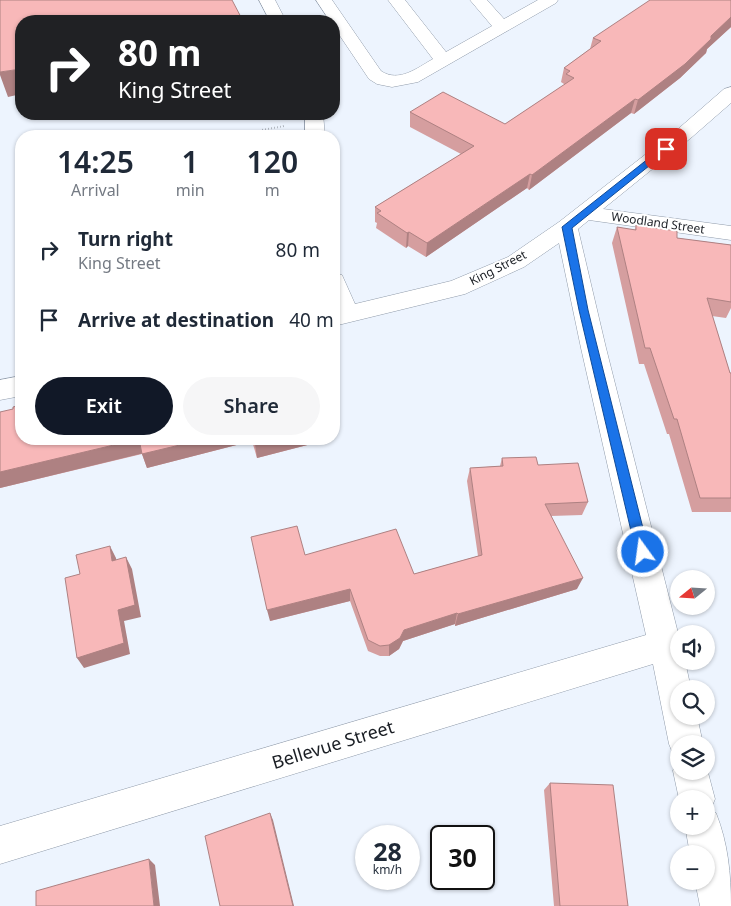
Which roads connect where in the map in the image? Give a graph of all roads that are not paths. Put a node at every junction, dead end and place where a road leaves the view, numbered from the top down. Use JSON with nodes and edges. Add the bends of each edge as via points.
{"nodes":[{"id":1,"x":267,"y":0,"type":"edge"},
{"id":2,"x":324,"y":0,"type":"edge"},
{"id":3,"x":396,"y":0,"type":"edge"},
{"id":4,"x":478,"y":0,"type":"edge"},
{"id":5,"x":550,"y":0,"type":"edge"},
{"id":6,"x":275,"y":15,"type":"edge"},
{"id":7,"x":334,"y":15,"type":"edge"},
{"id":8,"x":340,"y":24,"type":"edge"},
{"id":9,"x":502,"y":27,"type":"junction"},
{"id":10,"x":444,"y":60,"type":"junction"},
{"id":11,"x":731,"y":92,"type":"edge"},
{"id":12,"x":576,"y":220,"type":"junction"},
{"id":13,"x":731,"y":233,"type":"edge"},
{"id":14,"x":340,"y":316,"type":"edge"},
{"id":15,"x":15,"y":387,"type":"edge"},
{"id":16,"x":0,"y":390,"type":"edge"},
{"id":17,"x":665,"y":645,"type":"junction"},
{"id":18,"x":673,"y":680,"type":"edge"},
{"id":19,"x":705,"y":835,"type":"edge"},
{"id":20,"x":0,"y":845,"type":"edge"},
{"id":21,"x":719,"y":906,"type":"edge"}],
"edges":[{"from":1,"to":6,"type":"street"},
{"from":2,"to":7,"type":"street"},
{"from":3,"to":10,"type":"street"},
{"from":4,"to":9,"type":"street"},
{"from":5,"to":9,"type":"street"},
{"from":8,"to":10,"type":"street","via":[[383,82],[412,78]]},
{"from":9,"to":10,"type":"street"},
{"from":11,"to":12,"type":"street","name":"King Street","via":[[678,140]]},
{"from":12,"to":13,"type":"street","name":"Woodland Street"},
{"from":12,"to":14,"type":"street","name":"King Street","via":[[516,262],[457,288]]},
{"from":12,"to":17,"type":"street","via":[[584,310]]},
{"from":15,"to":16,"type":"street"},
{"from":17,"to":18,"type":"street"},
{"from":17,"to":20,"type":"street","name":"Bellevue Street"},
{"from":19,"to":21,"type":"street"}]}
